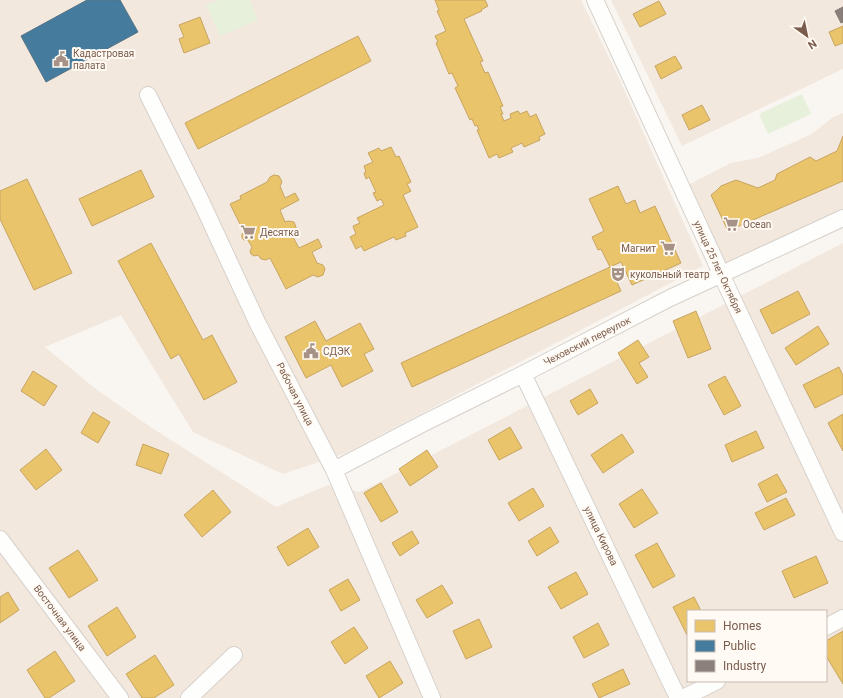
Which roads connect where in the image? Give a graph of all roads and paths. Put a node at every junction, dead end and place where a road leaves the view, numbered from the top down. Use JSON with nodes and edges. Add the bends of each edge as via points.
{"nodes":[{"id":1,"x":595,"y":0,"type":"edge"},
{"id":2,"x":148,"y":95,"type":"dead end"},
{"id":3,"x":843,"y":218,"type":"edge"},
{"id":4,"x":721,"y":274,"type":"junction"},
{"id":5,"x":523,"y":374,"type":"junction"},
{"id":6,"x":334,"y":470,"type":"junction"},
{"id":7,"x":843,"y":533,"type":"edge"},
{"id":8,"x":0,"y":539,"type":"edge"},
{"id":9,"x":843,"y":618,"type":"edge"},
{"id":10,"x":827,"y":626,"type":"edge"},
{"id":11,"x":234,"y":655,"type":"dead end"},
{"id":12,"x":715,"y":682,"type":"edge"},
{"id":13,"x":120,"y":698,"type":"edge"},
{"id":14,"x":189,"y":698,"type":"edge"},
{"id":15,"x":432,"y":698,"type":"edge"},
{"id":16,"x":678,"y":698,"type":"edge"},
{"id":17,"x":683,"y":698,"type":"edge"}],
"edges":[{"from":1,"to":4,"type":"street","name":"улица 25 лет Октября"},
{"from":2,"to":6,"type":"street","name":"Рабочая улица","via":[[258,324]]},
{"from":3,"to":4,"type":"street","name":"Чеховский переулок"},
{"from":4,"to":5,"type":"street","name":"Чеховский переулок"},
{"from":4,"to":7,"type":"street","name":"улица 25 лет Октября"},
{"from":5,"to":6,"type":"street","name":"Чеховский переулок"},
{"from":5,"to":16,"type":"street","name":"улица Кирова"},
{"from":6,"to":15,"type":"street","name":"Рабочая улица"},
{"from":8,"to":13,"type":"street","name":"Восточная улица"},
{"from":9,"to":10,"type":"street"},
{"from":11,"to":14,"type":"street"},
{"from":12,"to":17,"type":"street"}]}
